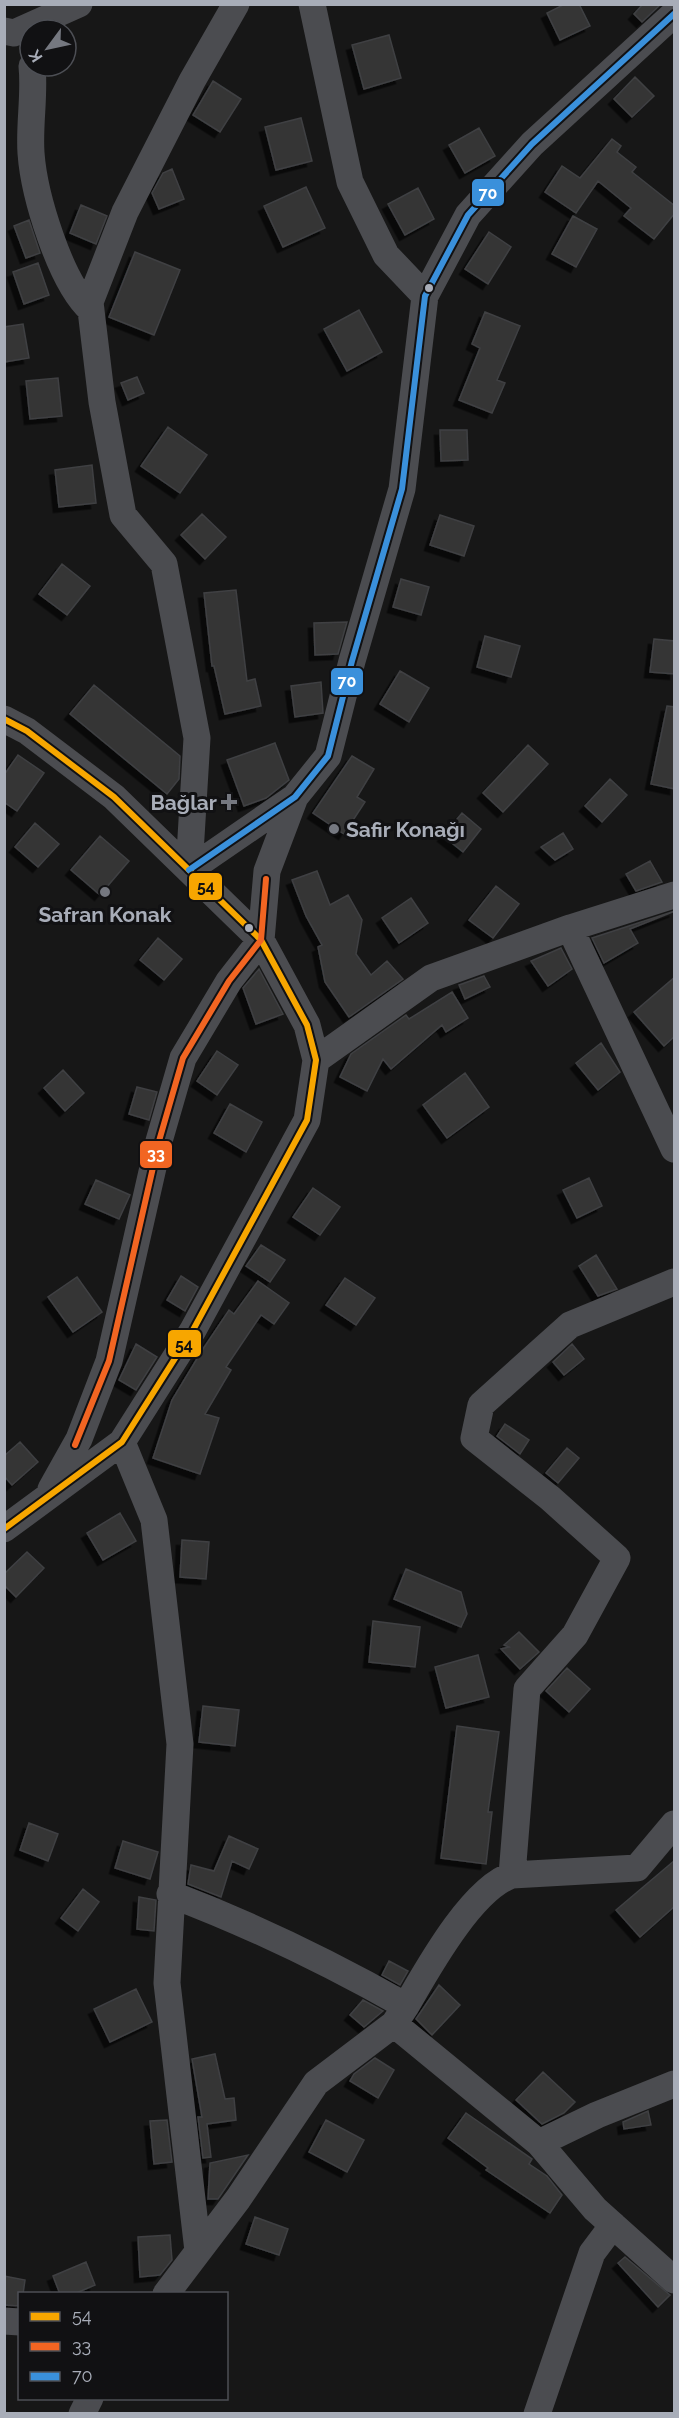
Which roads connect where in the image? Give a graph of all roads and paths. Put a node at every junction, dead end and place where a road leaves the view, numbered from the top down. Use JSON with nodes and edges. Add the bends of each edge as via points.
{"nodes":[{"id":1,"x":79,"y":4,"type":"edge"},
{"id":2,"x":236,"y":4,"type":"edge"},
{"id":3,"x":312,"y":4,"type":"edge"},
{"id":4,"x":675,"y":14,"type":"edge"},
{"id":5,"x":9,"y":32,"type":"edge"},
{"id":6,"x":32,"y":78,"type":"edge"},
{"id":7,"x":425,"y":296,"type":"junction"},
{"id":8,"x":91,"y":310,"type":"junction"},
{"id":9,"x":4,"y":719,"type":"edge"},
{"id":10,"x":295,"y":797,"type":"junction"},
{"id":11,"x":189,"y":870,"type":"junction"},
{"id":12,"x":675,"y":895,"type":"edge"},
{"id":13,"x":570,"y":928,"type":"junction"},
{"id":14,"x":261,"y":940,"type":"junction"},
{"id":15,"x":316,"y":1060,"type":"junction"},
{"id":16,"x":674,"y":1146,"type":"edge"},
{"id":17,"x":675,"y":1282,"type":"edge"},
{"id":18,"x":122,"y":1442,"type":"junction"},
{"id":19,"x":46,"y":1498,"type":"junction"},
{"id":20,"x":4,"y":1529,"type":"edge"},
{"id":21,"x":675,"y":1824,"type":"edge"},
{"id":22,"x":512,"y":1875,"type":"junction"},
{"id":23,"x":170,"y":1894,"type":"junction"},
{"id":24,"x":400,"y":2015,"type":"junction"},
{"id":25,"x":675,"y":2084,"type":"edge"},
{"id":26,"x":539,"y":2143,"type":"junction"},
{"id":27,"x":613,"y":2225,"type":"junction"},
{"id":28,"x":198,"y":2251,"type":"junction"},
{"id":29,"x":675,"y":2280,"type":"edge"},
{"id":30,"x":167,"y":2292,"type":"edge"},
{"id":31,"x":89,"y":2400,"type":"edge"},
{"id":32,"x":82,"y":2414,"type":"edge"},
{"id":33,"x":537,"y":2414,"type":"edge"}],
"edges":[{"from":1,"to":5,"type":"street"},
{"from":2,"to":8,"type":"street","via":[[124,212],[90,302]]},
{"from":3,"to":7,"type":"street","via":[[350,182],[386,255]]},
{"from":4,"to":7,"type":"street","via":[[532,144],[468,215]]},
{"from":6,"to":8,"type":"street","via":[[31,153],[40,204],[64,272],[78,299]]},
{"from":7,"to":10,"type":"street","via":[[402,489],[328,756]]},
{"from":8,"to":11,"type":"street","via":[[102,402],[123,515],[164,564],[197,738]]},
{"from":9,"to":11,"type":"street","via":[[27,731],[114,797]]},
{"from":10,"to":11,"type":"street"},
{"from":10,"to":14,"type":"street","via":[[267,871]]},
{"from":11,"to":14,"type":"street"},
{"from":12,"to":13,"type":"street"},
{"from":13,"to":15,"type":"street","via":[[431,978]]},
{"from":13,"to":16,"type":"street"},
{"from":14,"to":15,"type":"street","via":[[307,1025]]},
{"from":14,"to":19,"type":"street","via":[[229,981],[183,1058],[159,1141],[109,1360],[79,1439]]},
{"from":15,"to":18,"type":"street","via":[[307,1120],[193,1330]]},
{"from":17,"to":22,"type":"street","via":[[570,1325],[481,1406],[474,1438],[617,1558],[575,1635],[527,1689]]},
{"from":18,"to":19,"type":"street"},
{"from":18,"to":23,"type":"street","via":[[154,1520],[180,1744]]},
{"from":19,"to":20,"type":"street"},
{"from":21,"to":22,"type":"street","via":[[636,1868]]},
{"from":22,"to":24,"type":"street","via":[[498,1880],[444,1940]]},
{"from":23,"to":24,"type":"street","via":[[336,1967]]},
{"from":23,"to":28,"type":"street","via":[[167,1983]]},
{"from":24,"to":26,"type":"street"},
{"from":24,"to":28,"type":"street","via":[[316,2083]]},
{"from":25,"to":26,"type":"street"},
{"from":26,"to":27,"type":"street"},
{"from":27,"to":29,"type":"street"},
{"from":27,"to":33,"type":"street","via":[[592,2253]]},
{"from":28,"to":30,"type":"street"},
{"from":31,"to":32,"type":"street"}]}
